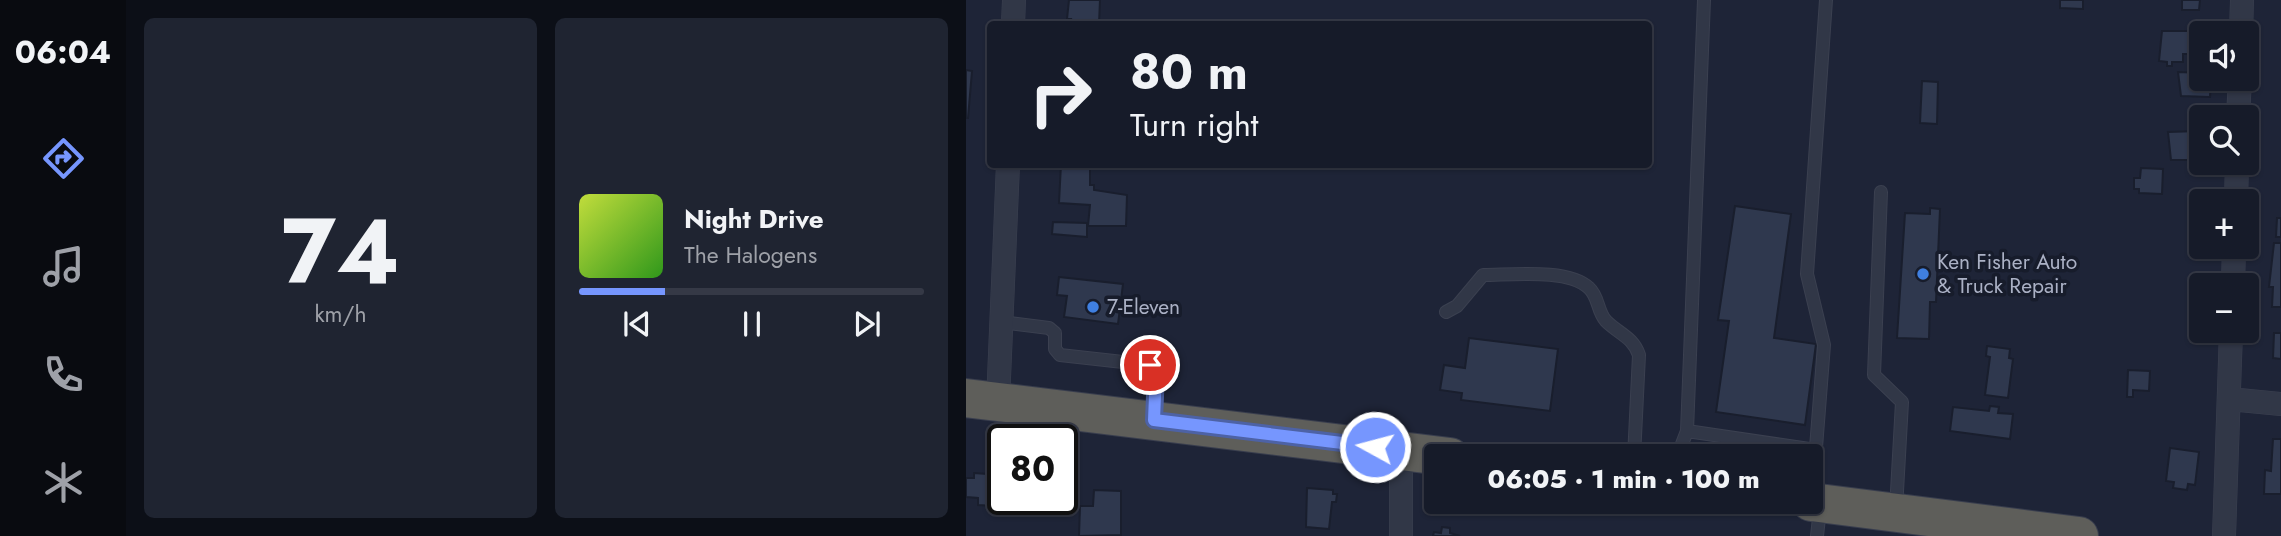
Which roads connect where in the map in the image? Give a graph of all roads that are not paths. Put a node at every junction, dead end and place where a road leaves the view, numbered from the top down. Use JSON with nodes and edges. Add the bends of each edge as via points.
{"nodes":[{"id":1,"x":1014,"y":0,"type":"edge"},
{"id":2,"x":1704,"y":0,"type":"edge"},
{"id":3,"x":1826,"y":0,"type":"edge"},
{"id":4,"x":2242,"y":0,"type":"edge"},
{"id":5,"x":1013,"y":21,"type":"edge"},
{"id":6,"x":2241,"y":21,"type":"edge"},
{"id":7,"x":1008,"y":168,"type":"edge"},
{"id":8,"x":1881,"y":192,"type":"dead end"},
{"id":9,"x":1446,"y":312,"type":"dead end"},
{"id":10,"x":1002,"y":322,"type":"junction"},
{"id":11,"x":2231,"y":343,"type":"edge"},
{"id":12,"x":2229,"y":399,"type":"junction"},
{"id":13,"x":982,"y":400,"type":"edge"},
{"id":14,"x":2281,"y":404,"type":"edge"},
{"id":15,"x":1154,"y":420,"type":"junction"},
{"id":16,"x":1687,"y":430,"type":"junction"},
{"id":17,"x":1635,"y":444,"type":"edge"},
{"id":18,"x":1682,"y":444,"type":"edge"},
{"id":19,"x":1777,"y":444,"type":"edge"},
{"id":20,"x":1816,"y":444,"type":"edge"},
{"id":21,"x":1401,"y":451,"type":"junction"},
{"id":22,"x":1424,"y":454,"type":"edge"},
{"id":23,"x":1823,"y":511,"type":"edge"},
{"id":24,"x":1896,"y":513,"type":"junction"},
{"id":25,"x":1401,"y":536,"type":"edge"},
{"id":26,"x":2079,"y":536,"type":"edge"},
{"id":27,"x":2224,"y":536,"type":"edge"}],
"edges":[{"from":1,"to":5,"type":"street"},
{"from":2,"to":16,"type":"lane"},
{"from":3,"to":20,"type":"lane","via":[[1807,274],[1824,345]]},
{"from":4,"to":6,"type":"street"},
{"from":7,"to":10,"type":"street"},
{"from":8,"to":24,"type":"lane","via":[[1874,374],[1902,402]]},
{"from":9,"to":17,"type":"lane","via":[[1457,306],[1483,275],[1578,280],[1589,288],[1602,315],[1636,345]]},
{"from":10,"to":13,"type":"street"},
{"from":10,"to":15,"type":"lane","via":[[1049,328],[1055,333],[1055,349],[1060,355],[1150,365],[1156,372]]},
{"from":11,"to":12,"type":"street"},
{"from":12,"to":14,"type":"street"},
{"from":12,"to":27,"type":"street"},
{"from":13,"to":15,"type":"highway"},
{"from":15,"to":21,"type":"highway"},
{"from":16,"to":18,"type":"lane"},
{"from":16,"to":19,"type":"lane"},
{"from":21,"to":22,"type":"highway"},
{"from":21,"to":25,"type":"street"},
{"from":23,"to":24,"type":"highway"},
{"from":24,"to":26,"type":"highway"}]}
